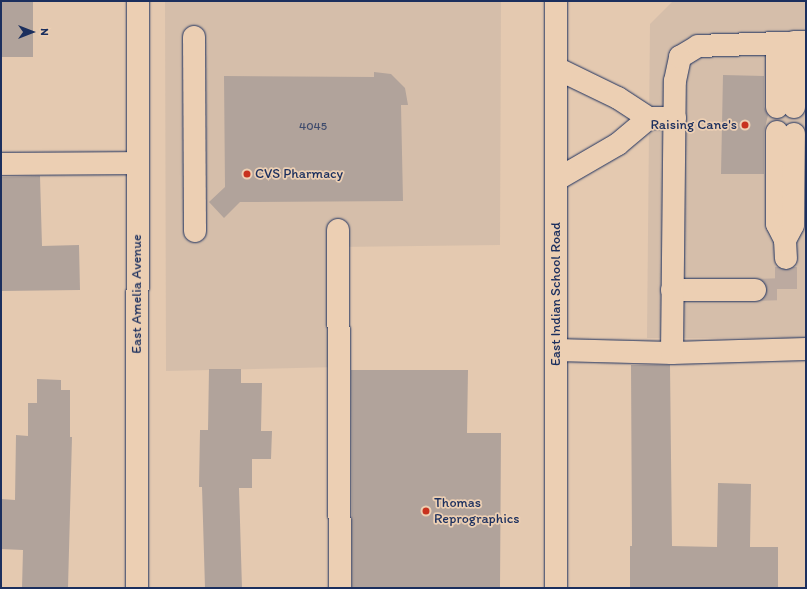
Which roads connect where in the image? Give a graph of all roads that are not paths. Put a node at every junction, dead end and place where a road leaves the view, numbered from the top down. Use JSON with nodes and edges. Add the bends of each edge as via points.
{"nodes":[{"id":1,"x":138,"y":1,"type":"edge"},
{"id":2,"x":556,"y":1,"type":"edge"},
{"id":3,"x":194,"y":37,"type":"dead end"},
{"id":4,"x":792,"y":42,"type":"edge"},
{"id":5,"x":556,"y":68,"type":"junction"},
{"id":6,"x":786,"y":107,"type":"dead end"},
{"id":7,"x":650,"y":118,"type":"junction"},
{"id":8,"x":675,"y":118,"type":"junction"},
{"id":9,"x":786,"y":133,"type":"dead end"},
{"id":10,"x":138,"y":163,"type":"junction"},
{"id":11,"x":1,"y":164,"type":"edge"},
{"id":12,"x":556,"y":180,"type":"junction"},
{"id":13,"x":338,"y":230,"type":"dead end"},
{"id":14,"x":195,"y":232,"type":"dead end"},
{"id":15,"x":786,"y":249,"type":"tunnel mouth"},
{"id":16,"x":672,"y":290,"type":"junction"},
{"id":17,"x":754,"y":290,"type":"tunnel mouth"},
{"id":18,"x":806,"y":349,"type":"edge"},
{"id":19,"x":556,"y":350,"type":"junction"},
{"id":20,"x":672,"y":353,"type":"junction"},
{"id":21,"x":137,"y":588,"type":"edge"},
{"id":22,"x":340,"y":588,"type":"edge"},
{"id":23,"x":556,"y":588,"type":"edge"}],
"edges":[{"from":1,"to":10,"type":"main road","name":"East Amelia Avenue"},
{"from":2,"to":5,"type":"main road","name":"East Indian School Road"},
{"from":3,"to":14,"type":"main road"},
{"from":4,"to":6,"type":"main road"},
{"from":4,"to":8,"type":"main road","via":[[698,46],[680,57],[675,81]]},
{"from":5,"to":7,"type":"main road","via":[[618,98]]},
{"from":5,"to":12,"type":"main road","name":"East Indian School Road"},
{"from":7,"to":8,"type":"main road"},
{"from":7,"to":12,"type":"main road","via":[[618,144]]},
{"from":8,"to":16,"type":"main road"},
{"from":9,"to":15,"type":"main road","via":[[793,225]]},
{"from":10,"to":11,"type":"main road"},
{"from":10,"to":21,"type":"main road","name":"East Amelia Avenue"},
{"from":12,"to":19,"type":"main road","name":"East Indian School Road"},
{"from":13,"to":22,"type":"main road"},
{"from":16,"to":17,"type":"main road"},
{"from":16,"to":20,"type":"main road"},
{"from":18,"to":20,"type":"main road"},
{"from":19,"to":20,"type":"main road"},
{"from":19,"to":23,"type":"main road","name":"East Indian School Road"}]}
